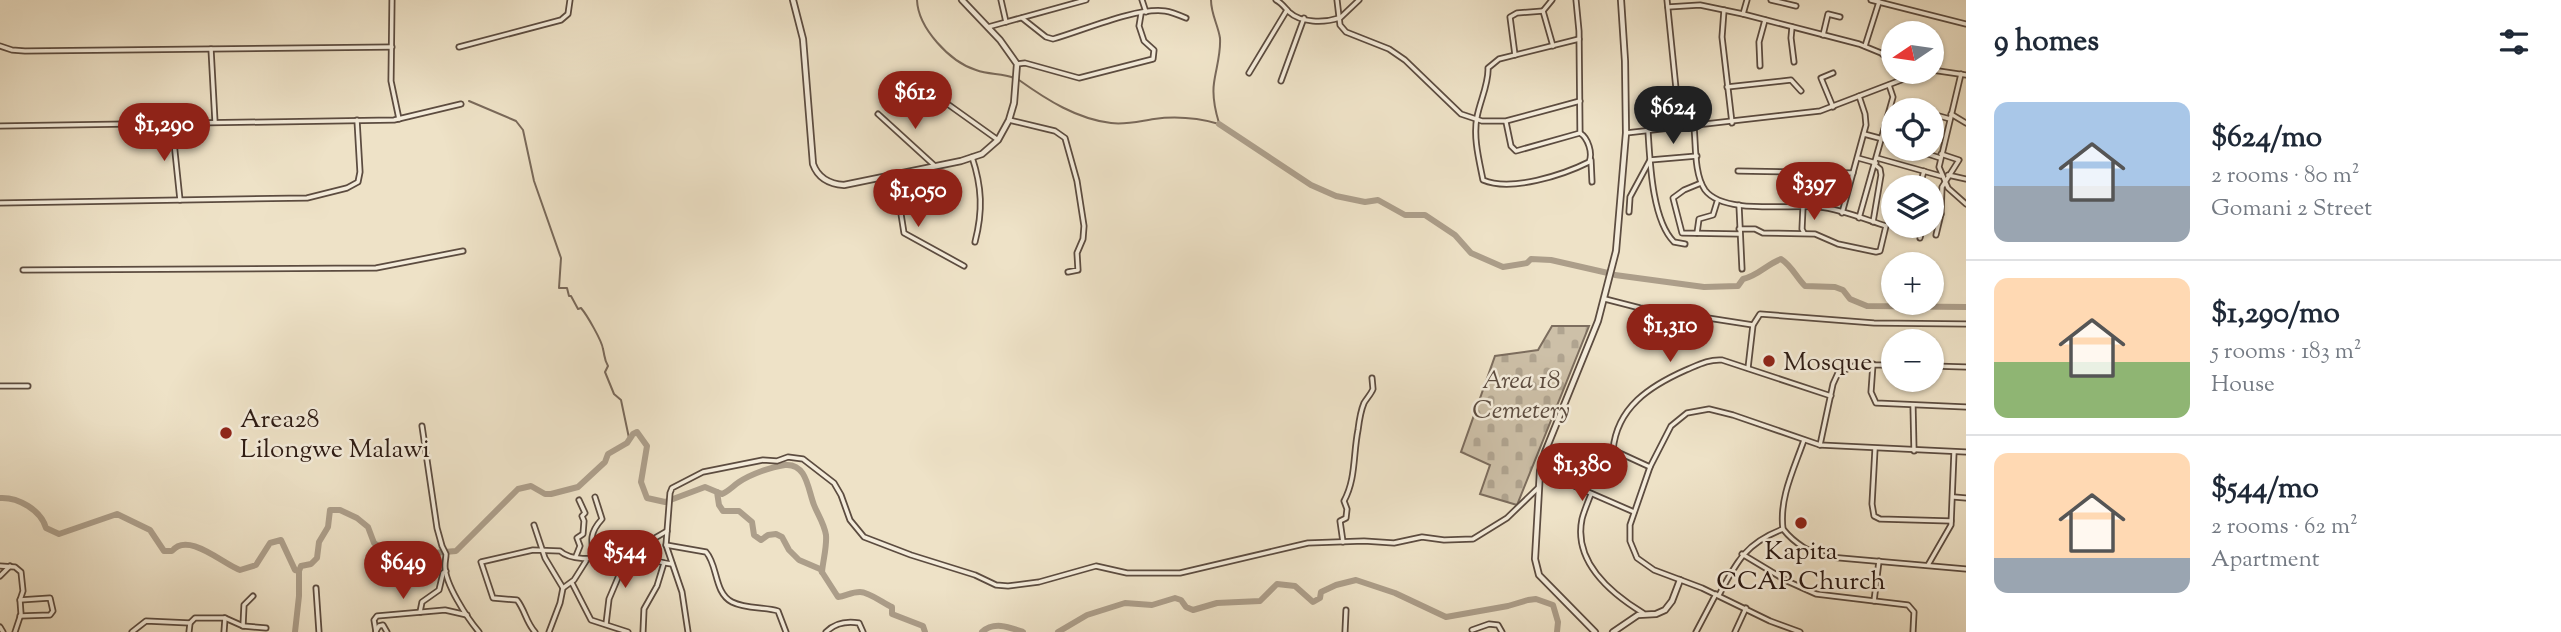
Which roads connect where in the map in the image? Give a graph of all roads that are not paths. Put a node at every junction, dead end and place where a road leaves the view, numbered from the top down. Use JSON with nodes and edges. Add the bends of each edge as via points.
{"nodes":[{"id":1,"x":392,"y":0,"type":"edge"},
{"id":2,"x":570,"y":0,"type":"edge"},
{"id":3,"x":793,"y":0,"type":"edge"},
{"id":4,"x":962,"y":0,"type":"edge"},
{"id":5,"x":1001,"y":0,"type":"edge"},
{"id":6,"x":1086,"y":0,"type":"edge"},
{"id":7,"x":1142,"y":0,"type":"edge"},
{"id":8,"x":1276,"y":0,"type":"edge"},
{"id":9,"x":1336,"y":0,"type":"edge"},
{"id":10,"x":1359,"y":0,"type":"edge"},
{"id":11,"x":1552,"y":0,"type":"edge"},
{"id":12,"x":1576,"y":0,"type":"edge"},
{"id":13,"x":1621,"y":0,"type":"edge"},
{"id":14,"x":1667,"y":0,"type":"edge"},
{"id":15,"x":1747,"y":0,"type":"edge"},
{"id":16,"x":1771,"y":0,"type":"edge"},
{"id":17,"x":1871,"y":0,"type":"edge"},
{"id":18,"x":1879,"y":2,"type":"junction"},
{"id":19,"x":1796,"y":6,"type":"dead end"},
{"id":20,"x":1668,"y":7,"type":"junction"},
{"id":21,"x":1287,"y":10,"type":"junction"},
{"id":22,"x":1724,"y":10,"type":"junction"},
{"id":23,"x":1544,"y":11,"type":"junction"},
{"id":24,"x":1146,"y":12,"type":"junction"},
{"id":25,"x":1140,"y":14,"type":"junction"},
{"id":26,"x":1743,"y":14,"type":"junction"},
{"id":27,"x":1840,"y":17,"type":"dead end"},
{"id":28,"x":1022,"y":18,"type":"junction"},
{"id":29,"x":1186,"y":18,"type":"dead end"},
{"id":30,"x":1304,"y":18,"type":"junction"},
{"id":31,"x":1339,"y":18,"type":"junction"},
{"id":32,"x":1765,"y":20,"type":"junction"},
{"id":33,"x":1006,"y":22,"type":"junction"},
{"id":34,"x":1966,"y":24,"type":"edge"},
{"id":35,"x":988,"y":27,"type":"junction"},
{"id":36,"x":1792,"y":27,"type":"junction"},
{"id":37,"x":1823,"y":35,"type":"junction"},
{"id":38,"x":1579,"y":39,"type":"junction"},
{"id":39,"x":0,"y":46,"type":"edge"},
{"id":40,"x":1553,"y":46,"type":"junction"},
{"id":41,"x":1865,"y":46,"type":"junction"},
{"id":42,"x":392,"y":47,"type":"junction"},
{"id":43,"x":459,"y":47,"type":"dead end"},
{"id":44,"x":211,"y":49,"type":"junction"},
{"id":45,"x":1881,"y":53,"type":"edge"},
{"id":46,"x":1515,"y":55,"type":"junction"},
{"id":47,"x":1794,"y":62,"type":"dead end"},
{"id":48,"x":1017,"y":64,"type":"junction"},
{"id":49,"x":1760,"y":65,"type":"dead end"},
{"id":50,"x":1944,"y":72,"type":"edge"},
{"id":51,"x":1249,"y":73,"type":"dead end"},
{"id":52,"x":1833,"y":73,"type":"dead end"},
{"id":53,"x":1964,"y":74,"type":"edge"},
{"id":54,"x":1281,"y":80,"type":"dead end"},
{"id":55,"x":1889,"y":84,"type":"joint"},
{"id":56,"x":1727,"y":87,"type":"junction"},
{"id":57,"x":1801,"y":91,"type":"dead end"},
{"id":58,"x":935,"y":95,"type":"dead end"},
{"id":59,"x":1858,"y":96,"type":"junction"},
{"id":60,"x":1893,"y":98,"type":"edge"},
{"id":61,"x":1580,"y":101,"type":"junction"},
{"id":62,"x":461,"y":104,"type":"dead end"},
{"id":63,"x":1833,"y":107,"type":"junction"},
{"id":64,"x":878,"y":114,"type":"dead end"},
{"id":65,"x":1944,"y":116,"type":"edge"},
{"id":66,"x":1950,"y":117,"type":"junction"},
{"id":67,"x":400,"y":119,"type":"junction"},
{"id":68,"x":1476,"y":119,"type":"junction"},
{"id":69,"x":357,"y":120,"type":"junction"},
{"id":70,"x":1009,"y":120,"type":"junction"},
{"id":71,"x":1506,"y":121,"type":"junction"},
{"id":72,"x":215,"y":122,"type":"junction"},
{"id":73,"x":172,"y":123,"type":"junction"},
{"id":74,"x":1732,"y":123,"type":"junction"},
{"id":75,"x":1966,"y":123,"type":"edge"},
{"id":76,"x":0,"y":126,"type":"edge"},
{"id":77,"x":1695,"y":127,"type":"junction"},
{"id":78,"x":1680,"y":128,"type":"junction"},
{"id":79,"x":1648,"y":131,"type":"junction"},
{"id":80,"x":1580,"y":132,"type":"junction"},
{"id":81,"x":1626,"y":133,"type":"junction"},
{"id":82,"x":1864,"y":134,"type":"junction"},
{"id":83,"x":1881,"y":139,"type":"edge"},
{"id":84,"x":998,"y":140,"type":"junction"},
{"id":85,"x":1944,"y":140,"type":"edge"},
{"id":86,"x":1881,"y":143,"type":"edge"},
{"id":87,"x":1697,"y":156,"type":"junction"},
{"id":88,"x":972,"y":157,"type":"junction"},
{"id":89,"x":1944,"y":157,"type":"edge"},
{"id":90,"x":1858,"y":158,"type":"junction"},
{"id":91,"x":1591,"y":160,"type":"junction"},
{"id":92,"x":1650,"y":160,"type":"junction"},
{"id":93,"x":1940,"y":161,"type":"edge"},
{"id":94,"x":1876,"y":162,"type":"junction"},
{"id":95,"x":935,"y":166,"type":"junction"},
{"id":96,"x":1940,"y":170,"type":"junction"},
{"id":97,"x":1738,"y":171,"type":"dead end"},
{"id":98,"x":1924,"y":172,"type":"junction"},
{"id":99,"x":1853,"y":173,"type":"junction"},
{"id":100,"x":1949,"y":173,"type":"junction"},
{"id":101,"x":1923,"y":175,"type":"edge"},
{"id":102,"x":1937,"y":175,"type":"edge"},
{"id":103,"x":1941,"y":175,"type":"edge"},
{"id":104,"x":895,"y":176,"type":"junction"},
{"id":105,"x":1966,"y":179,"type":"edge"},
{"id":106,"x":1592,"y":182,"type":"dead end"},
{"id":107,"x":1944,"y":182,"type":"joint"},
{"id":108,"x":1701,"y":183,"type":"junction"},
{"id":109,"x":180,"y":200,"type":"junction"},
{"id":110,"x":1718,"y":201,"type":"junction"},
{"id":111,"x":0,"y":203,"type":"edge"},
{"id":112,"x":1966,"y":203,"type":"edge"},
{"id":113,"x":1740,"y":205,"type":"junction"},
{"id":114,"x":1803,"y":206,"type":"junction"},
{"id":115,"x":1629,"y":212,"type":"dead end"},
{"id":116,"x":1842,"y":213,"type":"junction"},
{"id":117,"x":1859,"y":218,"type":"junction"},
{"id":118,"x":1872,"y":222,"type":"junction"},
{"id":119,"x":1739,"y":229,"type":"junction"},
{"id":120,"x":1697,"y":233,"type":"junction"},
{"id":121,"x":1740,"y":234,"type":"junction"},
{"id":122,"x":1806,"y":234,"type":"junction"},
{"id":123,"x":975,"y":242,"type":"dead end"},
{"id":124,"x":1685,"y":244,"type":"dead end"},
{"id":125,"x":463,"y":251,"type":"dead end"},
{"id":126,"x":964,"y":266,"type":"dead end"},
{"id":127,"x":1742,"y":268,"type":"dead end"},
{"id":128,"x":23,"y":270,"type":"dead end"},
{"id":129,"x":1068,"y":272,"type":"dead end"},
{"id":130,"x":1605,"y":299,"type":"junction"},
{"id":131,"x":1704,"y":320,"type":"junction"},
{"id":132,"x":1966,"y":324,"type":"edge"},
{"id":133,"x":1753,"y":325,"type":"junction"},
{"id":134,"x":1681,"y":329,"type":"dead end"},
{"id":135,"x":1873,"y":364,"type":"junction"},
{"id":136,"x":1881,"y":364,"type":"edge"},
{"id":137,"x":1944,"y":366,"type":"edge"},
{"id":138,"x":1966,"y":367,"type":"edge"},
{"id":139,"x":1748,"y":368,"type":"junction"},
{"id":140,"x":1372,"y":378,"type":"dead end"},
{"id":141,"x":0,"y":386,"type":"edge"},
{"id":142,"x":28,"y":386,"type":"dead end"},
{"id":143,"x":1830,"y":396,"type":"junction"},
{"id":144,"x":1913,"y":406,"type":"junction"},
{"id":145,"x":1966,"y":407,"type":"edge"},
{"id":146,"x":422,"y":426,"type":"dead end"},
{"id":147,"x":1804,"y":440,"type":"junction"},
{"id":148,"x":1820,"y":445,"type":"junction"},
{"id":149,"x":1875,"y":449,"type":"junction"},
{"id":150,"x":1914,"y":451,"type":"junction"},
{"id":151,"x":1954,"y":452,"type":"junction"},
{"id":152,"x":1966,"y":453,"type":"edge"},
{"id":153,"x":1650,"y":467,"type":"junction"},
{"id":154,"x":1540,"y":471,"type":"junction"},
{"id":155,"x":1538,"y":488,"type":"junction"},
{"id":156,"x":1591,"y":494,"type":"junction"},
{"id":157,"x":595,"y":497,"type":"dead end"},
{"id":158,"x":1953,"y":497,"type":"junction"},
{"id":159,"x":1966,"y":498,"type":"edge"},
{"id":160,"x":579,"y":500,"type":"dead end"},
{"id":161,"x":1634,"y":512,"type":"junction"},
{"id":162,"x":1951,"y":521,"type":"junction"},
{"id":163,"x":534,"y":526,"type":"dead end"},
{"id":164,"x":1783,"y":529,"type":"junction"},
{"id":165,"x":667,"y":531,"type":"junction"},
{"id":166,"x":1343,"y":542,"type":"junction"},
{"id":167,"x":666,"y":545,"type":"junction"},
{"id":168,"x":543,"y":550,"type":"junction"},
{"id":169,"x":1742,"y":554,"type":"junction"},
{"id":170,"x":576,"y":556,"type":"junction"},
{"id":171,"x":628,"y":556,"type":"junction"},
{"id":172,"x":635,"y":556,"type":"junction"},
{"id":173,"x":595,"y":559,"type":"junction"},
{"id":174,"x":586,"y":561,"type":"junction"},
{"id":175,"x":1879,"y":561,"type":"junction"},
{"id":176,"x":664,"y":563,"type":"junction"},
{"id":177,"x":672,"y":564,"type":"junction"},
{"id":178,"x":1928,"y":565,"type":"junction"},
{"id":179,"x":0,"y":566,"type":"edge"},
{"id":180,"x":10,"y":566,"type":"junction"},
{"id":181,"x":1966,"y":569,"type":"edge"},
{"id":182,"x":446,"y":571,"type":"junction"},
{"id":183,"x":0,"y":576,"type":"edge"},
{"id":184,"x":1680,"y":580,"type":"junction"},
{"id":185,"x":572,"y":583,"type":"junction"},
{"id":186,"x":316,"y":588,"type":"dead end"},
{"id":187,"x":563,"y":588,"type":"junction"},
{"id":188,"x":1718,"y":595,"type":"junction"},
{"id":189,"x":253,"y":596,"type":"dead end"},
{"id":190,"x":20,"y":600,"type":"junction"},
{"id":191,"x":1874,"y":601,"type":"junction"},
{"id":192,"x":1746,"y":608,"type":"junction"},
{"id":193,"x":1346,"y":610,"type":"dead end"},
{"id":194,"x":420,"y":612,"type":"junction"},
{"id":195,"x":369,"y":614,"type":"dead end"},
{"id":196,"x":1643,"y":614,"type":"junction"},
{"id":197,"x":467,"y":615,"type":"junction"},
{"id":198,"x":20,"y":616,"type":"junction"},
{"id":199,"x":374,"y":617,"type":"junction"},
{"id":200,"x":225,"y":618,"type":"junction"},
{"id":201,"x":190,"y":623,"type":"junction"},
{"id":202,"x":606,"y":624,"type":"junction"},
{"id":203,"x":243,"y":626,"type":"junction"},
{"id":204,"x":0,"y":627,"type":"edge"},
{"id":205,"x":266,"y":628,"type":"dead end"},
{"id":206,"x":1472,"y":630,"type":"dead end"},
{"id":207,"x":376,"y":631,"type":"edge"},
{"id":208,"x":3,"y":632,"type":"edge"},
{"id":209,"x":15,"y":632,"type":"edge"},
{"id":210,"x":132,"y":632,"type":"edge"},
{"id":211,"x":189,"y":632,"type":"edge"},
{"id":212,"x":224,"y":632,"type":"edge"},
{"id":213,"x":319,"y":632,"type":"edge"},
{"id":214,"x":387,"y":632,"type":"edge"},
{"id":215,"x":479,"y":632,"type":"edge"},
{"id":216,"x":535,"y":632,"type":"edge"},
{"id":217,"x":549,"y":632,"type":"edge"},
{"id":218,"x":628,"y":632,"type":"edge"},
{"id":219,"x":643,"y":632,"type":"edge"},
{"id":220,"x":688,"y":632,"type":"edge"},
{"id":221,"x":786,"y":632,"type":"edge"},
{"id":222,"x":827,"y":632,"type":"edge"},
{"id":223,"x":863,"y":632,"type":"edge"},
{"id":224,"x":1345,"y":632,"type":"edge"},
{"id":225,"x":1502,"y":632,"type":"edge"},
{"id":226,"x":1595,"y":632,"type":"edge"},
{"id":227,"x":1613,"y":632,"type":"edge"},
{"id":228,"x":1696,"y":632,"type":"edge"},
{"id":229,"x":1735,"y":632,"type":"edge"},
{"id":230,"x":1800,"y":632,"type":"edge"},
{"id":231,"x":1913,"y":632,"type":"edge"}],
"edges":[{"from":1,"to":42,"type":"street"},
{"from":2,"to":43,"type":"street","via":[[568,14],[561,20]]},
{"from":3,"to":104,"type":"street","via":[[802,28],[815,170],[828,181],[844,185]]},
{"from":4,"to":35,"type":"street"},
{"from":5,"to":33,"type":"street"},
{"from":6,"to":28,"type":"street"},
{"from":7,"to":24,"type":"street"},
{"from":8,"to":21,"type":"street"},
{"from":9,"to":31,"type":"street"},
{"from":10,"to":31,"type":"street"},
{"from":11,"to":23,"type":"street"},
{"from":12,"to":38,"type":"street"},
{"from":13,"to":81,"type":"street"},
{"from":14,"to":20,"type":"street"},
{"from":15,"to":26,"type":"street"},
{"from":16,"to":19,"type":"street"},
{"from":17,"to":18,"type":"street"},
{"from":18,"to":34,"type":"street"},
{"from":18,"to":41,"type":"street"},
{"from":20,"to":22,"type":"street","via":[[1700,5]]},
{"from":20,"to":78,"type":"street"},
{"from":21,"to":30,"type":"street"},
{"from":21,"to":51,"type":"street"},
{"from":22,"to":26,"type":"street"},
{"from":22,"to":56,"type":"street"},
{"from":23,"to":40,"type":"street"},
{"from":23,"to":46,"type":"street","via":[[1510,17]]},
{"from":24,"to":25,"type":"street"},
{"from":24,"to":29,"type":"street","via":[[1164,10]]},
{"from":25,"to":28,"type":"street","via":[[1053,39]]},
{"from":25,"to":48,"type":"street","via":[[1140,28],[1144,41],[1154,50],[1153,59],[1079,78]]},
{"from":26,"to":32,"type":"street"},
{"from":27,"to":37,"type":"street","via":[[1828,14]]},
{"from":28,"to":33,"type":"street"},
{"from":30,"to":31,"type":"street","via":[[1317,22]]},
{"from":30,"to":54,"type":"street"},
{"from":31,"to":68,"type":"street","via":[[1346,32],[1397,54],[1461,114]]},
{"from":32,"to":36,"type":"street"},
{"from":32,"to":49,"type":"street","via":[[1759,42]]},
{"from":33,"to":35,"type":"street"},
{"from":35,"to":48,"type":"street"},
{"from":36,"to":37,"type":"street"},
{"from":36,"to":47,"type":"street"},
{"from":37,"to":41,"type":"street"},
{"from":38,"to":40,"type":"street"},
{"from":38,"to":61,"type":"street"},
{"from":39,"to":44,"type":"street","via":[[25,51]]},
{"from":40,"to":46,"type":"street"},
{"from":41,"to":45,"type":"street"},
{"from":42,"to":44,"type":"street"},
{"from":42,"to":67,"type":"street","via":[[391,81]]},
{"from":44,"to":72,"type":"street"},
{"from":46,"to":68,"type":"street","via":[[1488,68]]},
{"from":48,"to":70,"type":"street"},
{"from":50,"to":53,"type":"street"},
{"from":52,"to":63,"type":"street","via":[[1821,78]]},
{"from":53,"to":66,"type":"street"},
{"from":55,"to":59,"type":"street"},
{"from":55,"to":60,"type":"street"},
{"from":56,"to":57,"type":"street","via":[[1791,80]]},
{"from":56,"to":74,"type":"street"},
{"from":58,"to":84,"type":"street"},
{"from":59,"to":63,"type":"street"},
{"from":59,"to":82,"type":"street","via":[[1865,114]]},
{"from":61,"to":71,"type":"street"},
{"from":61,"to":80,"type":"street"},
{"from":62,"to":67,"type":"street"},
{"from":63,"to":74,"type":"street"},
{"from":64,"to":95,"type":"street"},
{"from":65,"to":66,"type":"street"},
{"from":66,"to":75,"type":"street"},
{"from":66,"to":85,"type":"street"},
{"from":67,"to":69,"type":"street"},
{"from":68,"to":71,"type":"street"},
{"from":68,"to":91,"type":"street","via":[[1486,181],[1540,180]]},
{"from":69,"to":72,"type":"street"},
{"from":69,"to":109,"type":"street","via":[[360,172],[353,186],[302,198]]},
{"from":70,"to":84,"type":"street"},
{"from":70,"to":129,"type":"street","via":[[1055,131],[1067,142],[1084,226],[1078,270]]},
{"from":71,"to":80,"type":"street","via":[[1516,151]]},
{"from":72,"to":73,"type":"street"},
{"from":73,"to":76,"type":"street"},
{"from":73,"to":109,"type":"street"},
{"from":74,"to":77,"type":"street"},
{"from":77,"to":78,"type":"street"},
{"from":77,"to":87,"type":"street"},
{"from":78,"to":79,"type":"street"},
{"from":79,"to":81,"type":"street"},
{"from":79,"to":92,"type":"street"},
{"from":80,"to":91,"type":"street"},
{"from":81,"to":130,"type":"street","via":[[1616,251]]},
{"from":82,"to":83,"type":"street"},
{"from":82,"to":90,"type":"street"},
{"from":84,"to":88,"type":"street"},
{"from":86,"to":94,"type":"street"},
{"from":87,"to":92,"type":"street"},
{"from":87,"to":108,"type":"street"},
{"from":88,"to":95,"type":"street"},
{"from":88,"to":123,"type":"street","via":[[981,199]]},
{"from":89,"to":100,"type":"street","via":[[1959,159]]},
{"from":90,"to":94,"type":"street"},
{"from":90,"to":99,"type":"street"},
{"from":91,"to":106,"type":"street"},
{"from":92,"to":115,"type":"street","via":[[1630,197]]},
{"from":92,"to":124,"type":"street","via":[[1664,230],[1674,242]]},
{"from":93,"to":96,"type":"street"},
{"from":94,"to":98,"type":"street"},
{"from":94,"to":117,"type":"street"},
{"from":94,"to":118,"type":"street","via":[[1881,175]]},
{"from":95,"to":104,"type":"street"},
{"from":96,"to":100,"type":"street"},
{"from":96,"to":103,"type":"street"},
{"from":97,"to":99,"type":"street"},
{"from":98,"to":101,"type":"street"},
{"from":98,"to":102,"type":"street"},
{"from":99,"to":116,"type":"street"},
{"from":100,"to":105,"type":"street"},
{"from":100,"to":107,"type":"street"},
{"from":104,"to":126,"type":"street","via":[[904,233]]},
{"from":107,"to":112,"type":"street"},
{"from":108,"to":110,"type":"street"},
{"from":108,"to":120,"type":"street","via":[[1673,198],[1682,233]]},
{"from":109,"to":111,"type":"street"},
{"from":110,"to":113,"type":"street"},
{"from":110,"to":120,"type":"street","via":[[1713,215],[1699,219]]},
{"from":113,"to":114,"type":"street"},
{"from":113,"to":119,"type":"street"},
{"from":114,"to":116,"type":"street"},
{"from":114,"to":122,"type":"street"},
{"from":116,"to":117,"type":"street"},
{"from":117,"to":118,"type":"street"},
{"from":118,"to":122,"type":"street","via":[[1886,226],[1876,252]]},
{"from":119,"to":121,"type":"street"},
{"from":119,"to":122,"type":"street"},
{"from":120,"to":121,"type":"street"},
{"from":121,"to":127,"type":"street"},
{"from":125,"to":128,"type":"street","via":[[376,268]]},
{"from":130,"to":131,"type":"street"},
{"from":130,"to":154,"type":"street"},
{"from":131,"to":133,"type":"street"},
{"from":131,"to":134,"type":"street"},
{"from":132,"to":133,"type":"street","via":[[1874,323],[1763,313]]},
{"from":133,"to":139,"type":"street"},
{"from":135,"to":136,"type":"street"},
{"from":135,"to":143,"type":"street","via":[[1842,369]]},
{"from":135,"to":144,"type":"street","via":[[1875,403]]},
{"from":137,"to":138,"type":"street"},
{"from":139,"to":143,"type":"street"},
{"from":139,"to":153,"type":"street","via":[[1711,360],[1658,383],[1637,398],[1621,419],[1613,448]]},
{"from":140,"to":166,"type":"street","via":[[1373,389],[1364,403],[1357,432],[1351,488],[1344,501],[1346,518],[1340,521]]},
{"from":141,"to":142,"type":"street"},
{"from":143,"to":148,"type":"street"},
{"from":144,"to":145,"type":"street"},
{"from":144,"to":150,"type":"street"},
{"from":146,"to":182,"type":"street"},
{"from":147,"to":148,"type":"street"},
{"from":147,"to":153,"type":"street","via":[[1734,415],[1702,409],[1687,413],[1671,426]]},
{"from":147,"to":164,"type":"street","via":[[1786,489]]},
{"from":148,"to":149,"type":"street"},
{"from":149,"to":150,"type":"street"},
{"from":149,"to":162,"type":"street","via":[[1874,516]]},
{"from":150,"to":151,"type":"street"},
{"from":151,"to":152,"type":"street"},
{"from":151,"to":158,"type":"street"},
{"from":153,"to":161,"type":"street"},
{"from":154,"to":155,"type":"street"},
{"from":154,"to":156,"type":"street"},
{"from":155,"to":166,"type":"street","via":[[1507,518],[1473,539]]},
{"from":155,"to":226,"type":"street","via":[[1537,570]]},
{"from":156,"to":161,"type":"street"},
{"from":156,"to":196,"type":"street","via":[[1581,522],[1585,551],[1605,585]]},
{"from":157,"to":173,"type":"street","via":[[602,519],[595,524],[592,538]]},
{"from":158,"to":159,"type":"street"},
{"from":158,"to":162,"type":"street"},
{"from":160,"to":170,"type":"street","via":[[584,521]]},
{"from":161,"to":184,"type":"street","via":[[1629,534],[1637,558]]},
{"from":162,"to":178,"type":"street"},
{"from":163,"to":168,"type":"street"},
{"from":164,"to":169,"type":"street","via":[[1761,538]]},
{"from":164,"to":175,"type":"street","via":[[1820,555]]},
{"from":165,"to":166,"type":"street","via":[[670,492],[680,484],[703,472],[795,457],[834,483],[850,520],[864,537],[996,585],[1024,585],[1096,566],[1127,573],[1180,573],[1288,547]]},
{"from":165,"to":167,"type":"street"},
{"from":165,"to":172,"type":"street"},
{"from":167,"to":177,"type":"street"},
{"from":167,"to":221,"type":"street","via":[[706,552],[728,598],[741,605],[778,611]]},
{"from":168,"to":170,"type":"street"},
{"from":168,"to":187,"type":"street"},
{"from":168,"to":216,"type":"street","via":[[480,563],[493,598],[517,600]]},
{"from":169,"to":188,"type":"street"},
{"from":169,"to":191,"type":"street","via":[[1810,592]]},
{"from":170,"to":174,"type":"street"},
{"from":171,"to":172,"type":"street"},
{"from":171,"to":173,"type":"street"},
{"from":171,"to":202,"type":"street","via":[[609,599]]},
{"from":172,"to":176,"type":"street"},
{"from":173,"to":174,"type":"street"},
{"from":174,"to":185,"type":"street"},
{"from":175,"to":178,"type":"street"},
{"from":175,"to":191,"type":"street"},
{"from":176,"to":177,"type":"street"},
{"from":176,"to":219,"type":"street","via":[[643,612]]},
{"from":177,"to":220,"type":"street"},
{"from":178,"to":181,"type":"street"},
{"from":179,"to":180,"type":"street"},
{"from":180,"to":183,"type":"street"},
{"from":180,"to":190,"type":"street","via":[[21,574]]},
{"from":182,"to":194,"type":"street","via":[[439,590],[422,601]]},
{"from":182,"to":197,"type":"street"},
{"from":184,"to":188,"type":"street"},
{"from":184,"to":196,"type":"street","via":[[1665,610]]},
{"from":185,"to":187,"type":"street"},
{"from":185,"to":202,"type":"street","via":[[591,621]]},
{"from":186,"to":213,"type":"street"},
{"from":187,"to":217,"type":"street"},
{"from":188,"to":192,"type":"street"},
{"from":188,"to":228,"type":"street"},
{"from":189,"to":203,"type":"street","via":[[244,606]]},
{"from":190,"to":198,"type":"street"},
{"from":190,"to":198,"type":"street","via":[[50,598],[53,611],[50,615]]},
{"from":191,"to":231,"type":"street","via":[[1910,606]]},
{"from":192,"to":229,"type":"street"},
{"from":192,"to":230,"type":"street"},
{"from":193,"to":224,"type":"street"},
{"from":194,"to":197,"type":"street","via":[[445,610]]},
{"from":194,"to":199,"type":"street"},
{"from":195,"to":199,"type":"street"},
{"from":196,"to":227,"type":"street"},
{"from":197,"to":215,"type":"street"},
{"from":198,"to":209,"type":"street"},
{"from":199,"to":207,"type":"street"},
{"from":200,"to":201,"type":"street","via":[[195,618]]},
{"from":200,"to":203,"type":"street"},
{"from":200,"to":212,"type":"street"},
{"from":201,"to":210,"type":"street","via":[[146,621]]},
{"from":201,"to":211,"type":"street"},
{"from":202,"to":218,"type":"street"},
{"from":203,"to":205,"type":"street"},
{"from":204,"to":208,"type":"street"},
{"from":206,"to":225,"type":"street","via":[[1493,624]]},
{"from":207,"to":214,"type":"street","via":[[383,625]]},
{"from":222,"to":223,"type":"street","via":[[834,625],[853,622],[859,623]]}]}
